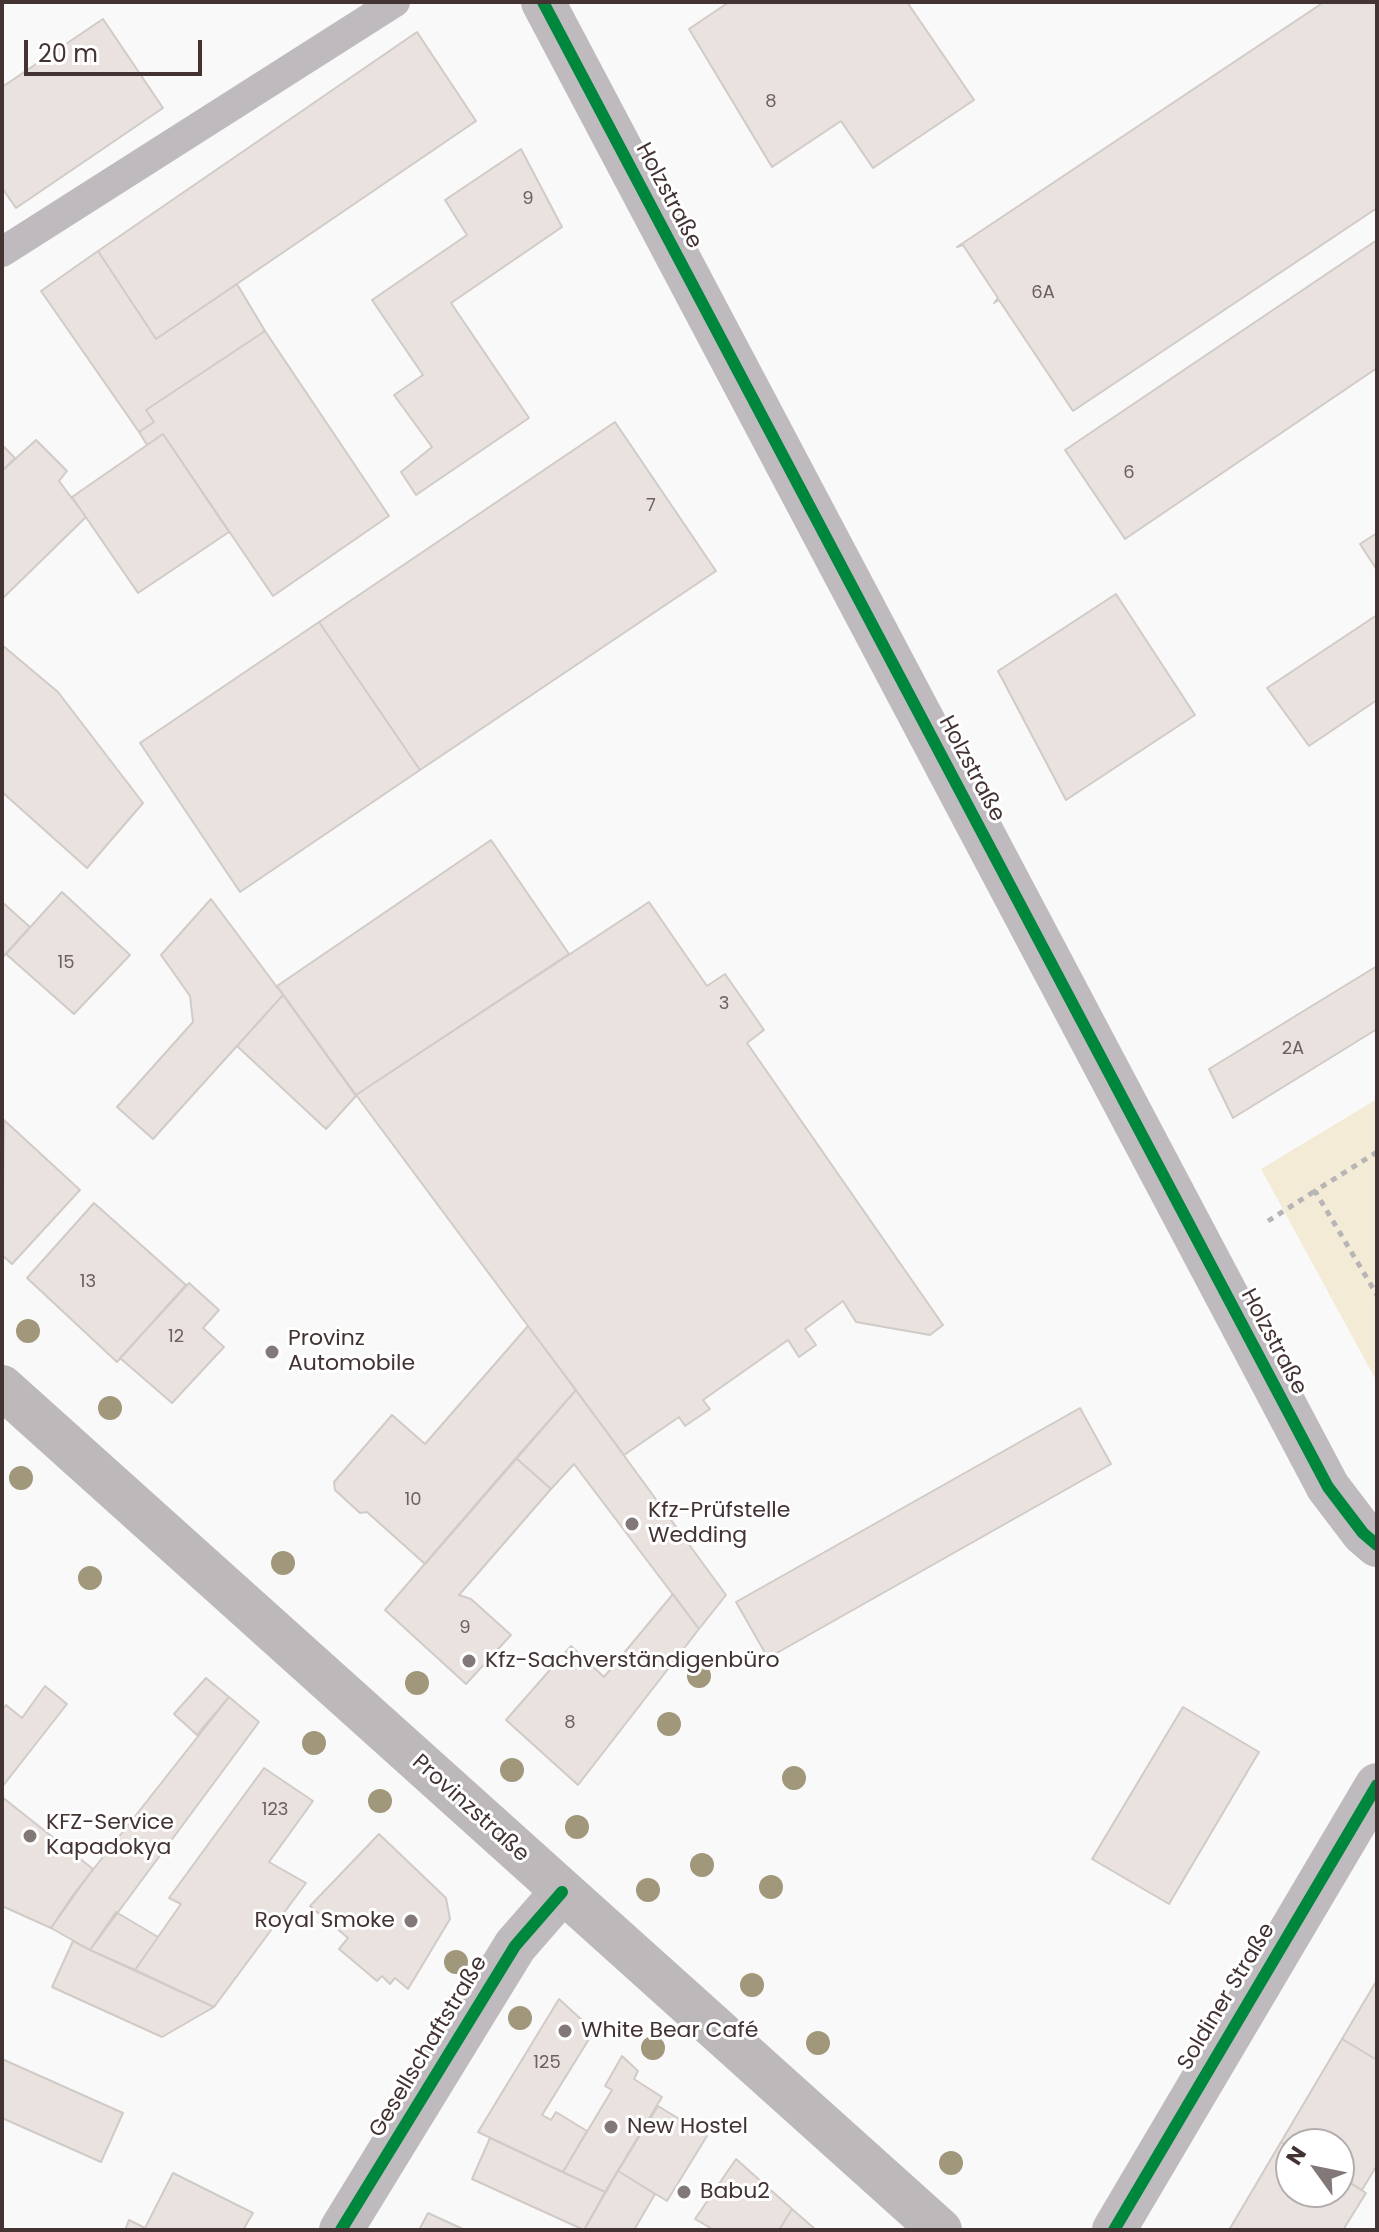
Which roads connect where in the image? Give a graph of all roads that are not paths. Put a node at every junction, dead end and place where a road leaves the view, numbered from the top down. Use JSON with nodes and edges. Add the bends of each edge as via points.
{"nodes":[{"id":1,"x":395,"y":2,"type":"edge"},
{"id":2,"x":543,"y":2,"type":"edge"},
{"id":3,"x":2,"y":252,"type":"edge"},
{"id":4,"x":2,"y":1387,"type":"edge"},
{"id":5,"x":1377,"y":1545,"type":"edge"},
{"id":6,"x":1377,"y":1785,"type":"edge"},
{"id":7,"x":562,"y":1892,"type":"junction"},
{"id":8,"x":341,"y":2230,"type":"edge"},
{"id":9,"x":940,"y":2230,"type":"edge"},
{"id":10,"x":1114,"y":2230,"type":"edge"}],
"edges":[{"from":1,"to":3,"type":"lane"},
{"from":2,"to":5,"type":"street","name":"Holzstraße","via":[[1328,1487]]},
{"from":4,"to":7,"type":"main road","name":"Provinzstraße"},
{"from":6,"to":10,"type":"street","name":"Soldiner Straße"},
{"from":7,"to":8,"type":"street","name":"Gesellschaftstraße","via":[[515,1946]]},
{"from":7,"to":9,"type":"main road","name":"Provinzstraße"}]}
